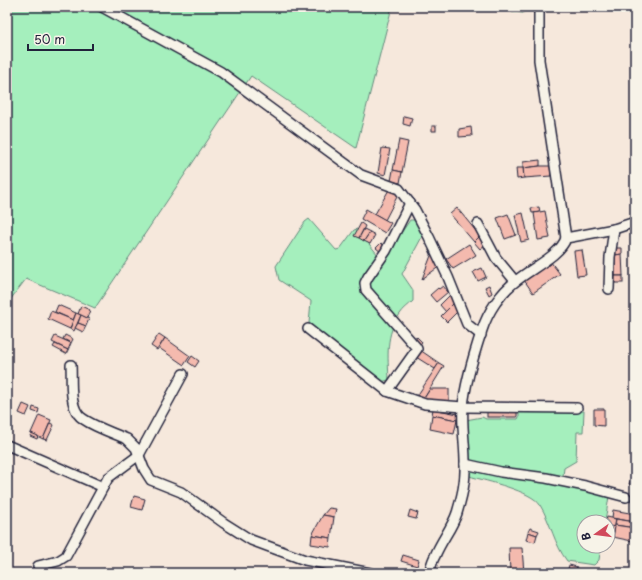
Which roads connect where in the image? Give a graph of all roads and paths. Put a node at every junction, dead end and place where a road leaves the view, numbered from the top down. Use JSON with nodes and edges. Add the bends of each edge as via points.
{"nodes":[{"id":1,"x":102,"y":7,"type":"edge"},
{"id":2,"x":539,"y":7,"type":"edge"},
{"id":3,"x":410,"y":204,"type":"junction"},
{"id":4,"x":635,"y":222,"type":"edge"},
{"id":5,"x":478,"y":224,"type":"dead end"},
{"id":6,"x":614,"y":229,"type":"junction"},
{"id":7,"x":566,"y":238,"type":"junction"},
{"id":8,"x":515,"y":281,"type":"junction"},
{"id":9,"x":609,"y":289,"type":"dead end"},
{"id":10,"x":308,"y":329,"type":"dead end"},
{"id":11,"x":481,"y":335,"type":"junction"},
{"id":12,"x":71,"y":365,"type":"dead end"},
{"id":13,"x":182,"y":374,"type":"dead end"},
{"id":14,"x":387,"y":391,"type":"junction"},
{"id":15,"x":463,"y":407,"type":"junction"},
{"id":16,"x":576,"y":408,"type":"dead end"},
{"id":17,"x":7,"y":445,"type":"edge"},
{"id":18,"x":139,"y":455,"type":"junction"},
{"id":19,"x":465,"y":464,"type":"junction"},
{"id":20,"x":103,"y":487,"type":"junction"},
{"id":21,"x":626,"y":497,"type":"dead end"},
{"id":22,"x":38,"y":566,"type":"dead end"},
{"id":23,"x":370,"y":573,"type":"edge"},
{"id":24,"x":429,"y":573,"type":"edge"}],
"edges":[{"from":1,"to":3,"type":"street","via":[[221,72],[360,175],[399,189]]},
{"from":2,"to":7,"type":"street","via":[[539,60]]},
{"from":3,"to":11,"type":"street","via":[[433,244],[467,324]]},
{"from":3,"to":14,"type":"street","via":[[386,251],[365,284],[366,290],[417,349]]},
{"from":4,"to":6,"type":"street"},
{"from":5,"to":8,"type":"street","via":[[496,258]]},
{"from":6,"to":7,"type":"street"},
{"from":6,"to":9,"type":"street"},
{"from":7,"to":8,"type":"street","via":[[551,256]]},
{"from":8,"to":11,"type":"street","via":[[503,292],[491,310]]},
{"from":10,"to":14,"type":"street"},
{"from":11,"to":15,"type":"street","via":[[467,381]]},
{"from":12,"to":18,"type":"street","via":[[72,394],[77,413],[82,419],[127,439]]},
{"from":13,"to":18,"type":"street"},
{"from":14,"to":15,"type":"street","via":[[425,404]]},
{"from":15,"to":16,"type":"street"},
{"from":15,"to":19,"type":"street"},
{"from":17,"to":20,"type":"street"},
{"from":18,"to":20,"type":"street","via":[[108,478]]},
{"from":18,"to":23,"type":"street","via":[[151,480],[181,492],[224,524],[251,540],[305,560]]},
{"from":19,"to":21,"type":"street","via":[[546,478]]},
{"from":19,"to":24,"type":"street","via":[[457,514],[435,555]]},
{"from":20,"to":22,"type":"street","via":[[66,556],[58,561]]}]}
